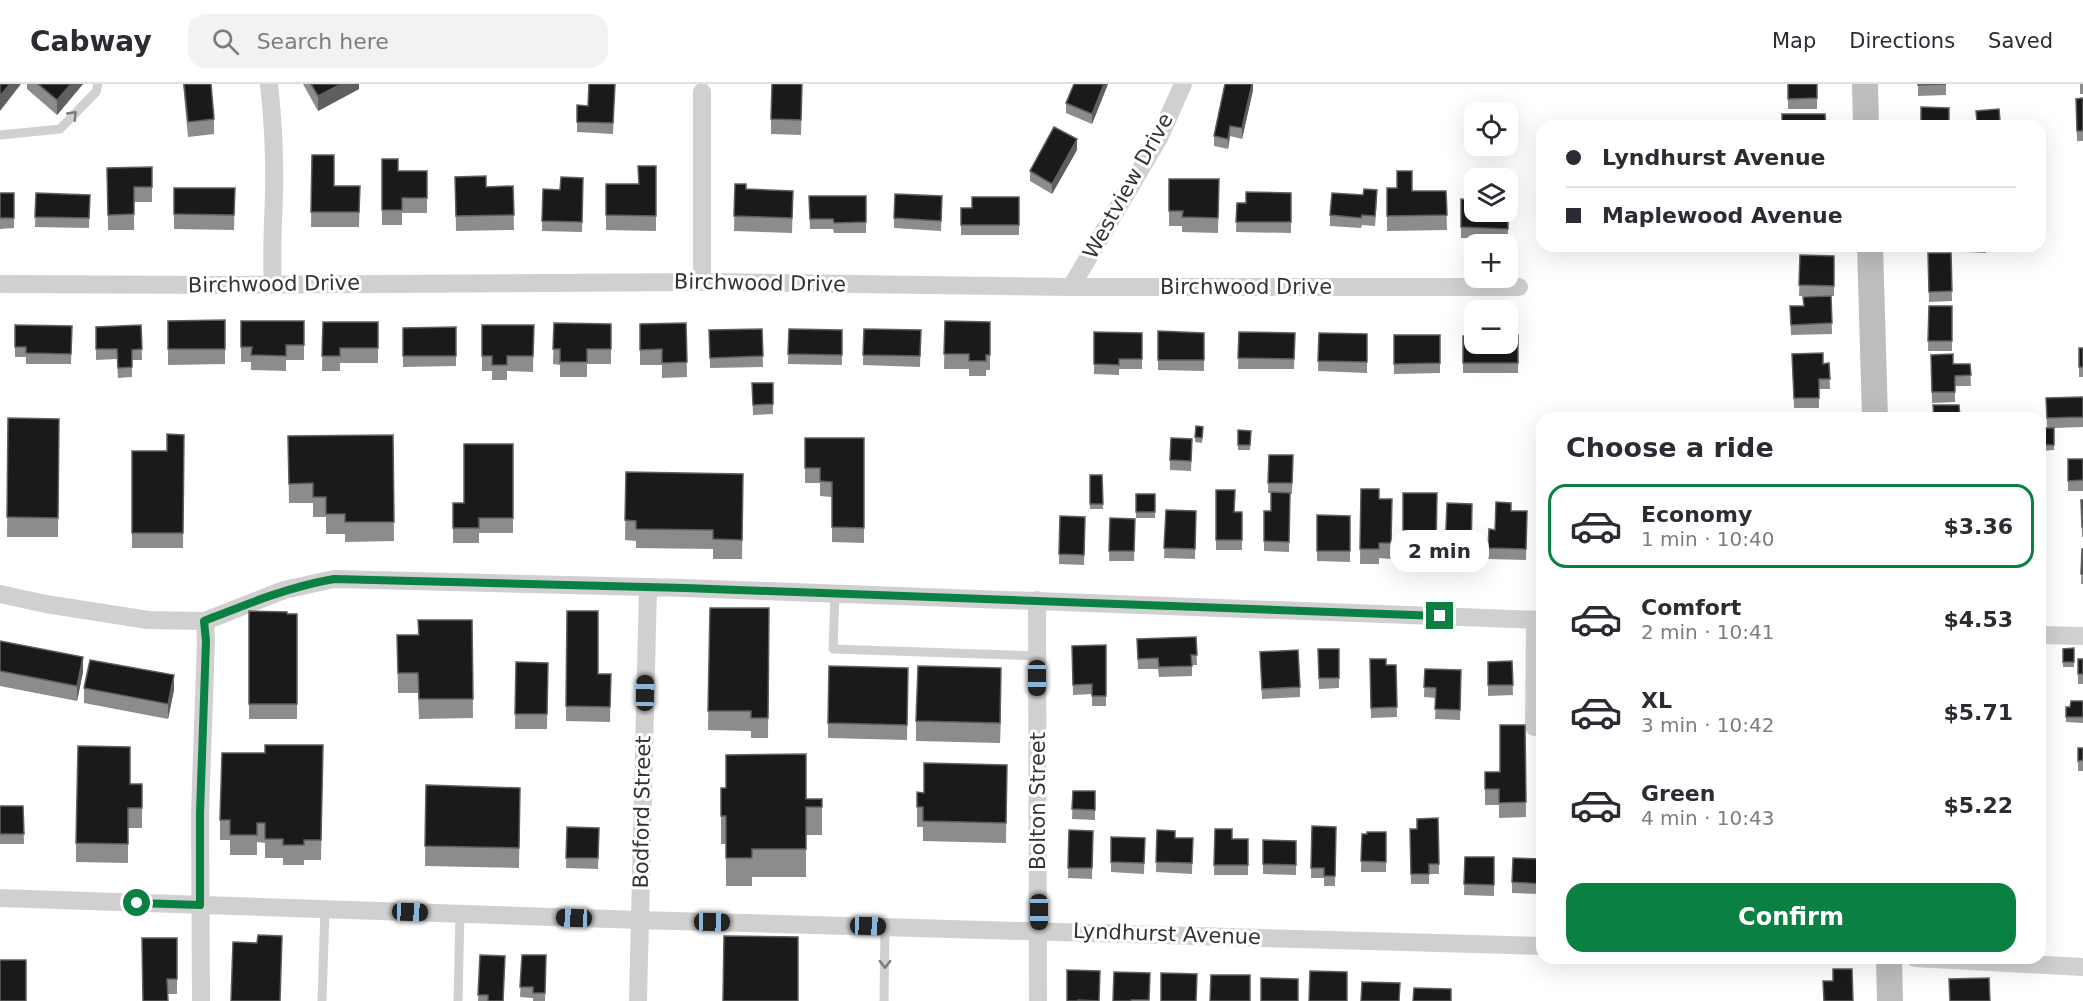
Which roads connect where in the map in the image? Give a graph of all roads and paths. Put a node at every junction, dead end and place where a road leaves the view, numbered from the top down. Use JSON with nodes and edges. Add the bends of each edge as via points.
{"nodes":[{"id":1,"x":98,"y":84,"type":"edge"},
{"id":2,"x":269,"y":84,"type":"edge"},
{"id":3,"x":1183,"y":84,"type":"edge"},
{"id":4,"x":1865,"y":84,"type":"edge"},
{"id":5,"x":702,"y":92,"type":"dead end"},
{"id":6,"x":1866,"y":120,"type":"edge"},
{"id":7,"x":0,"y":135,"type":"edge"},
{"id":8,"x":1870,"y":252,"type":"edge"},
{"id":9,"x":702,"y":282,"type":"junction"},
{"id":10,"x":0,"y":284,"type":"edge"},
{"id":11,"x":273,"y":284,"type":"junction"},
{"id":12,"x":1071,"y":287,"type":"junction"},
{"id":13,"x":1519,"y":287,"type":"dead end"},
{"id":14,"x":1875,"y":412,"type":"edge"},
{"id":15,"x":648,"y":586,"type":"junction"},
{"id":16,"x":835,"y":593,"type":"junction"},
{"id":17,"x":0,"y":594,"type":"edge"},
{"id":18,"x":1037,"y":600,"type":"junction"},
{"id":19,"x":1536,"y":620,"type":"edge"},
{"id":20,"x":204,"y":621,"type":"junction"},
{"id":21,"x":2046,"y":635,"type":"edge"},
{"id":22,"x":2083,"y":636,"type":"edge"},
{"id":23,"x":1037,"y":656,"type":"junction"},
{"id":24,"x":1536,"y":674,"type":"edge"},
{"id":25,"x":1534,"y":727,"type":"dead end"},
{"id":26,"x":0,"y":898,"type":"edge"},
{"id":27,"x":200,"y":905,"type":"junction"},
{"id":28,"x":325,"y":910,"type":"junction"},
{"id":29,"x":460,"y":914,"type":"junction"},
{"id":30,"x":639,"y":920,"type":"junction"},
{"id":31,"x":885,"y":926,"type":"junction"},
{"id":32,"x":1039,"y":930,"type":"junction"},
{"id":33,"x":1536,"y":946,"type":"edge"},
{"id":34,"x":1888,"y":964,"type":"edge"},
{"id":35,"x":2027,"y":964,"type":"edge"},
{"id":36,"x":2083,"y":967,"type":"edge"},
{"id":37,"x":201,"y":1001,"type":"edge"},
{"id":38,"x":322,"y":1001,"type":"edge"},
{"id":39,"x":458,"y":1001,"type":"edge"},
{"id":40,"x":638,"y":1001,"type":"edge"},
{"id":41,"x":884,"y":1001,"type":"edge"},
{"id":42,"x":1038,"y":1001,"type":"edge"},
{"id":43,"x":1890,"y":1001,"type":"edge"}],
"edges":[{"from":7,"to":1,"type":"lane","one_way":true,"via":[[60,129],[96,92]]},
{"from":2,"to":11,"type":"street","via":[[274,128]]},
{"from":3,"to":12,"type":"street","name":"Westview Drive","via":[[1159,138]]},
{"from":4,"to":6,"type":"main road"},
{"from":5,"to":9,"type":"street"},
{"from":8,"to":14,"type":"main road"},
{"from":9,"to":11,"type":"street","name":"Birchwood Drive"},
{"from":9,"to":12,"type":"street","name":"Birchwood Drive"},
{"from":10,"to":11,"type":"street","name":"Birchwood Drive"},
{"from":12,"to":13,"type":"street","name":"Birchwood Drive"},
{"from":15,"to":16,"type":"street"},
{"from":15,"to":20,"type":"street","via":[[334,579],[284,590]]},
{"from":15,"to":30,"type":"street","name":"Bodford Street"},
{"from":16,"to":18,"type":"street"},
{"from":16,"to":23,"type":"lane","via":[[833,649]]},
{"from":17,"to":20,"type":"street","via":[[147,620]]},
{"from":18,"to":19,"type":"street"},
{"from":18,"to":23,"type":"street","name":"Bolton Street"},
{"from":20,"to":27,"type":"street"},
{"from":21,"to":22,"type":"street"},
{"from":23,"to":32,"type":"street","name":"Bolton Street"},
{"from":24,"to":25,"type":"street"},
{"from":26,"to":27,"type":"street","name":"Lyndhurst Avenue"},
{"from":27,"to":28,"type":"street","name":"Lyndhurst Avenue"},
{"from":27,"to":37,"type":"street"},
{"from":28,"to":29,"type":"street","name":"Lyndhurst Avenue"},
{"from":28,"to":38,"type":"lane"},
{"from":29,"to":30,"type":"street","name":"Lyndhurst Avenue"},
{"from":29,"to":39,"type":"lane"},
{"from":30,"to":31,"type":"street","name":"Lyndhurst Avenue"},
{"from":30,"to":40,"type":"street","name":"Bodford Street"},
{"from":31,"to":32,"type":"street","name":"Lyndhurst Avenue"},
{"from":31,"to":41,"type":"lane","one_way":true},
{"from":32,"to":33,"type":"street","name":"Lyndhurst Avenue"},
{"from":32,"to":42,"type":"street","name":"Bolton Street"},
{"from":34,"to":43,"type":"main road"},
{"from":35,"to":36,"type":"street"}]}
